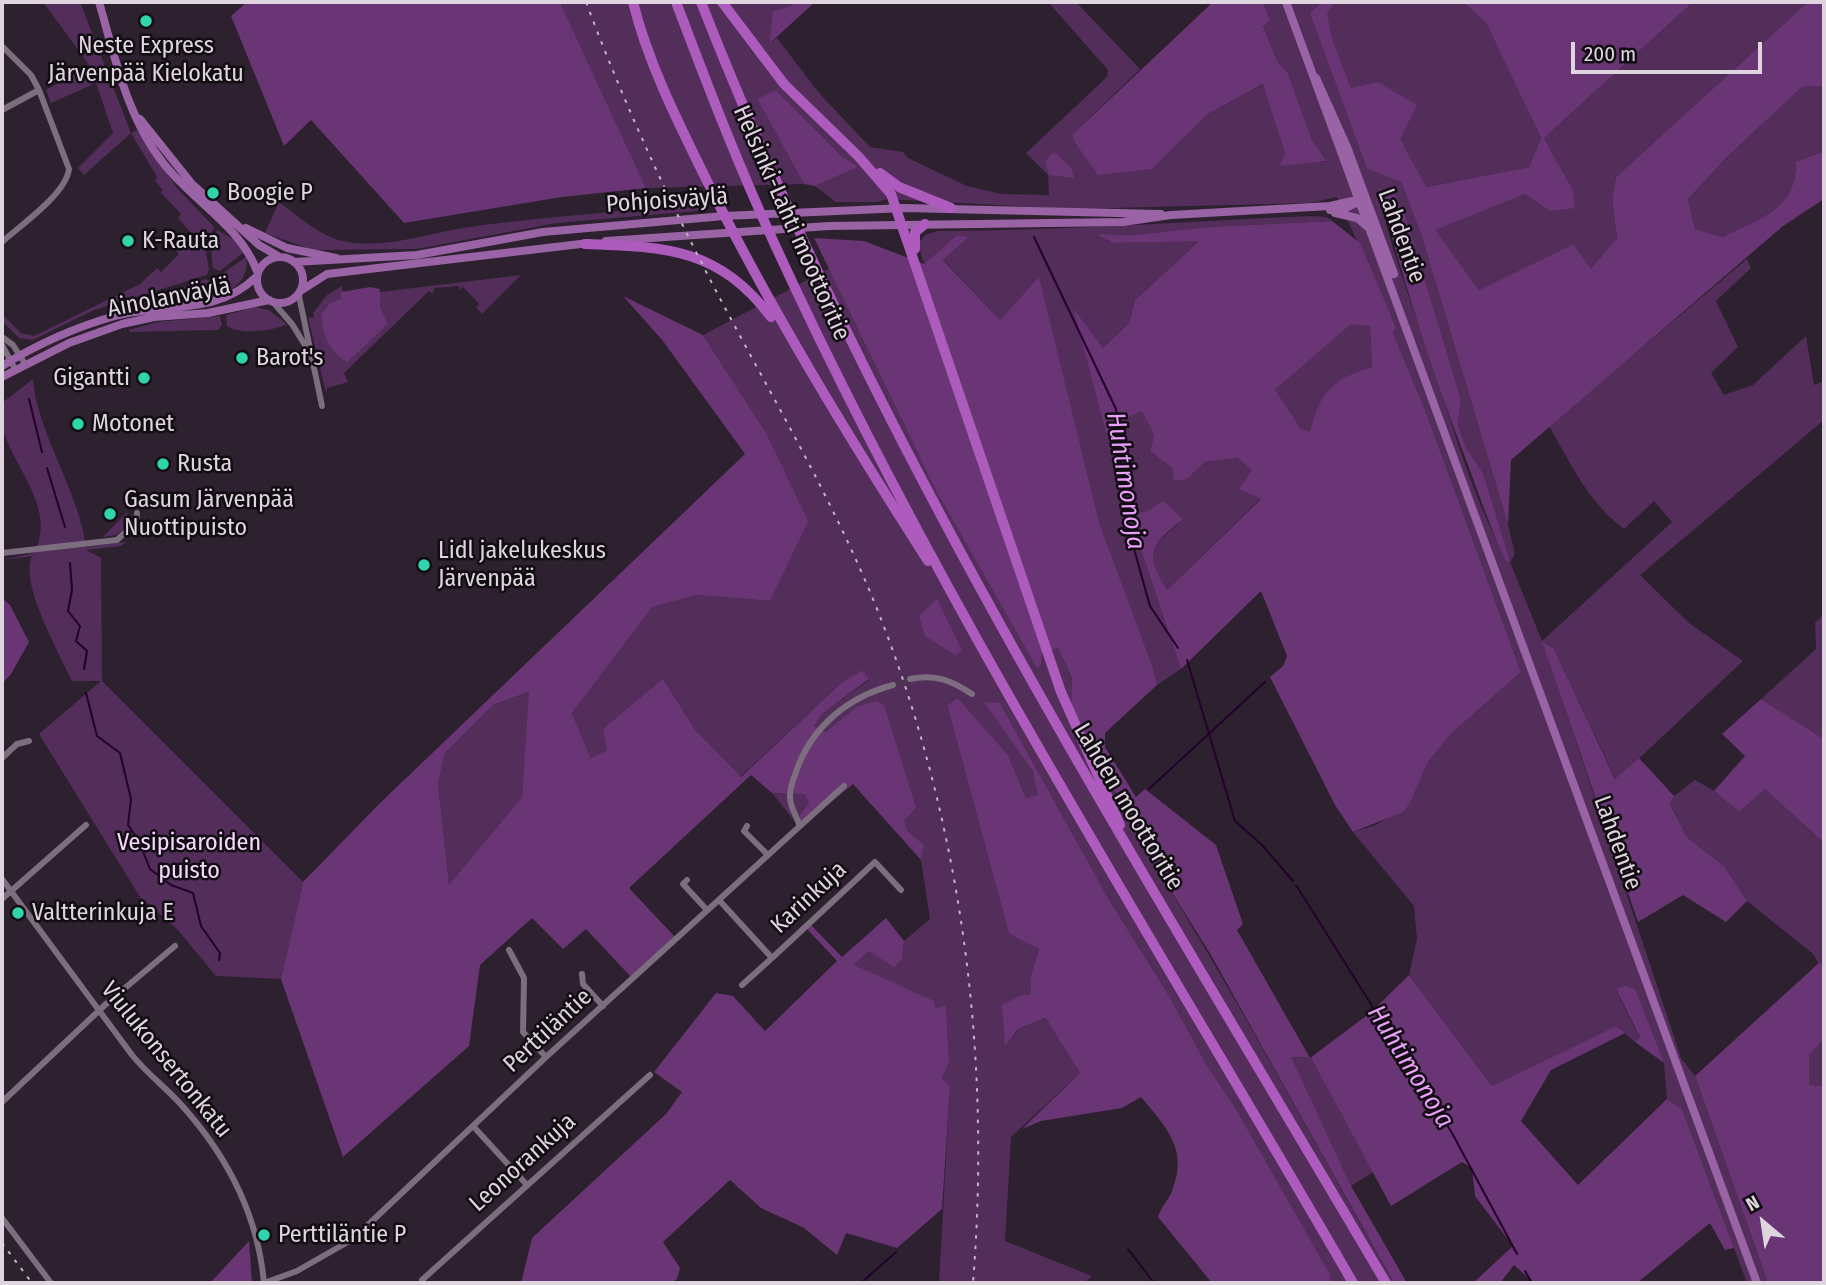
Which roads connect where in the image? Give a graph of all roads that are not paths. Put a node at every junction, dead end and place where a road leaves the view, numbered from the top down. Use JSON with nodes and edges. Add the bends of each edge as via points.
{"nodes":[{"id":1,"x":99,"y":2,"type":"edge"},
{"id":2,"x":633,"y":2,"type":"edge"},
{"id":3,"x":676,"y":2,"type":"edge"},
{"id":4,"x":701,"y":2,"type":"edge"},
{"id":5,"x":722,"y":2,"type":"edge"},
{"id":6,"x":1286,"y":2,"type":"edge"},
{"id":7,"x":2,"y":46,"type":"edge"},
{"id":8,"x":39,"y":90,"type":"junction"},
{"id":9,"x":2,"y":110,"type":"edge"},
{"id":10,"x":138,"y":117,"type":"junction"},
{"id":11,"x":858,"y":156,"type":"junction"},
{"id":12,"x":1362,"y":199,"type":"junction"},
{"id":13,"x":951,"y":208,"type":"junction"},
{"id":14,"x":897,"y":209,"type":"junction"},
{"id":15,"x":1325,"y":211,"type":"junction"},
{"id":16,"x":1236,"y":212,"type":"junction"},
{"id":17,"x":1171,"y":215,"type":"junction"},
{"id":18,"x":724,"y":216,"type":"junction"},
{"id":19,"x":237,"y":222,"type":"junction"},
{"id":20,"x":902,"y":224,"type":"junction"},
{"id":21,"x":925,"y":224,"type":"junction"},
{"id":22,"x":731,"y":230,"type":"junction"},
{"id":23,"x":1372,"y":231,"type":"junction"},
{"id":24,"x":2,"y":242,"type":"edge"},
{"id":25,"x":585,"y":244,"type":"junction"},
{"id":26,"x":278,"y":256,"type":"junction"},
{"id":27,"x":352,"y":261,"type":"junction"},
{"id":28,"x":294,"y":262,"type":"junction"},
{"id":29,"x":916,"y":263,"type":"junction"},
{"id":30,"x":257,"y":274,"type":"junction"},
{"id":31,"x":300,"y":293,"type":"junction"},
{"id":32,"x":270,"y":301,"type":"junction"},
{"id":33,"x":2,"y":337,"type":"edge"},
{"id":34,"x":851,"y":343,"type":"joint"},
{"id":35,"x":2,"y":345,"type":"edge"},
{"id":36,"x":309,"y":351,"type":"junction"},
{"id":37,"x":797,"y":353,"type":"junction"},
{"id":38,"x":20,"y":355,"type":"junction"},
{"id":39,"x":831,"y":362,"type":"joint"},
{"id":40,"x":6,"y":363,"type":"edge"},
{"id":41,"x":25,"y":364,"type":"junction"},
{"id":42,"x":15,"y":369,"type":"junction"},
{"id":43,"x":2,"y":377,"type":"edge"},
{"id":44,"x":321,"y":406,"type":"dead end"},
{"id":45,"x":1440,"y":417,"type":"junction"},
{"id":46,"x":137,"y":513,"type":"dead end"},
{"id":47,"x":2,"y":553,"type":"edge"},
{"id":48,"x":974,"y":632,"type":"junction"},
{"id":49,"x":910,"y":679,"type":"tunnel mouth"},
{"id":50,"x":893,"y":685,"type":"tunnel mouth"},
{"id":51,"x":972,"y":694,"type":"dead end"},
{"id":52,"x":29,"y":741,"type":"dead end"},
{"id":53,"x":2,"y":758,"type":"edge"},
{"id":54,"x":844,"y":786,"type":"dead end"},
{"id":55,"x":799,"y":824,"type":"junction"},
{"id":56,"x":86,"y":825,"type":"dead end"},
{"id":57,"x":747,"y":826,"type":"dead end"},
{"id":58,"x":768,"y":855,"type":"junction"},
{"id":59,"x":2,"y":879,"type":"edge"},
{"id":60,"x":687,"y":880,"type":"dead end"},
{"id":61,"x":1148,"y":882,"type":"junction"},
{"id":62,"x":901,"y":890,"type":"dead end"},
{"id":63,"x":10,"y":891,"type":"junction"},
{"id":64,"x":2,"y":899,"type":"edge"},
{"id":65,"x":719,"y":901,"type":"junction"},
{"id":66,"x":707,"y":910,"type":"junction"},
{"id":67,"x":175,"y":946,"type":"dead end"},
{"id":68,"x":509,"y":950,"type":"dead end"},
{"id":69,"x":772,"y":958,"type":"junction"},
{"id":70,"x":582,"y":974,"type":"dead end"},
{"id":71,"x":742,"y":985,"type":"dead end"},
{"id":72,"x":603,"y":1006,"type":"junction"},
{"id":73,"x":99,"y":1010,"type":"junction"},
{"id":74,"x":546,"y":1057,"type":"junction"},
{"id":75,"x":650,"y":1075,"type":"dead end"},
{"id":76,"x":2,"y":1102,"type":"edge"},
{"id":77,"x":473,"y":1126,"type":"junction"},
{"id":78,"x":527,"y":1185,"type":"junction"},
{"id":79,"x":2,"y":1218,"type":"edge"},
{"id":80,"x":422,"y":1280,"type":"dead end"},
{"id":81,"x":51,"y":1283,"type":"edge"},
{"id":82,"x":264,"y":1283,"type":"edge"},
{"id":83,"x":1353,"y":1283,"type":"edge"},
{"id":84,"x":1386,"y":1283,"type":"edge"},
{"id":85,"x":1756,"y":1283,"type":"edge"}],
"edges":[{"from":1,"to":10,"type":"main road","via":[[122,82]]},
{"from":2,"to":18,"type":"highway","via":[[666,92]]},
{"from":3,"to":39,"type":"highway","name":"Helsinki-Lahti moottoritie","via":[[752,195]]},
{"from":4,"to":34,"type":"highway","name":"Helsinki-Lahti moottoritie","via":[[779,191]]},
{"from":5,"to":11,"type":"highway","via":[[783,84]]},
{"from":6,"to":12,"type":"main road","name":"Lahdentie"},
{"from":7,"to":8,"type":"street"},
{"from":8,"to":9,"type":"street"},
{"from":8,"to":24,"type":"street","via":[[68,180]]},
{"from":10,"to":19,"type":"main road","via":[[192,184]]},
{"from":10,"to":30,"type":"main road","via":[[142,133],[163,163],[241,240]]},
{"from":11,"to":13,"type":"highway","via":[[899,187]]},
{"from":11,"to":14,"type":"highway","via":[[881,180]]},
{"from":12,"to":15,"type":"main road","name":"Pohjoisväylä","via":[[1346,208]]},
{"from":12,"to":16,"type":"main road","name":"Pohjoisväylä","via":[[1329,206]]},
{"from":12,"to":23,"type":"main road","name":"Lahdentie"},
{"from":12,"to":45,"type":"main road","name":"Lahdentie","via":[[1433,386]]},
{"from":13,"to":14,"type":"main road","name":"Pohjoisväylä"},
{"from":13,"to":17,"type":"main road","name":"Pohjoisväylä"},
{"from":14,"to":18,"type":"main road","name":"Pohjoisväylä"},
{"from":14,"to":20,"type":"highway"},
{"from":15,"to":16,"type":"main road","name":"Pohjoisväylä"},
{"from":15,"to":23,"type":"main road","name":"Pohjoisväylä","via":[[1349,215]]},
{"from":16,"to":17,"type":"main road","name":"Pohjoisväylä"},
{"from":17,"to":21,"type":"main road","name":"Pohjoisväylä","via":[[1093,223]]},
{"from":18,"to":22,"type":"highway"},
{"from":18,"to":27,"type":"main road","name":"Pohjoisväylä","via":[[543,232]]},
{"from":19,"to":26,"type":"main road","via":[[266,251]]},
{"from":19,"to":27,"type":"main road","via":[[287,248]]},
{"from":20,"to":21,"type":"main road","name":"Pohjoisväylä"},
{"from":20,"to":22,"type":"main road","name":"Pohjoisväylä"},
{"from":20,"to":29,"type":"highway"},
{"from":21,"to":29,"type":"highway","via":[[915,232]]},
{"from":22,"to":25,"type":"main road","name":"Pohjoisväylä"},
{"from":22,"to":37,"type":"highway"},
{"from":23,"to":45,"type":"main road","name":"Lahdentie"},
{"from":25,"to":31,"type":"main road","name":"Pohjoisväylä","via":[[327,274]]},
{"from":25,"to":37,"type":"highway","via":[[664,247],[710,263],[755,298]]},
{"from":26,"to":28,"type":"main road"},
{"from":26,"to":30,"type":"main road","via":[[265,260]]},
{"from":27,"to":28,"type":"main road","name":"Pohjoisväylä"},
{"from":28,"to":31,"type":"main road","via":[[301,270]]},
{"from":29,"to":61,"type":"highway","via":[[1061,692]]},
{"from":30,"to":32,"type":"main road","via":[[259,289]]},
{"from":30,"to":38,"type":"main road","name":"Ainolanväylä","via":[[242,291],[225,300],[115,316]]},
{"from":31,"to":32,"type":"main road","via":[[286,303]]},
{"from":31,"to":36,"type":"street"},
{"from":32,"to":36,"type":"street"},
{"from":32,"to":41,"type":"main road","name":"Ainolanväylä","via":[[121,324]]},
{"from":33,"to":38,"type":"street"},
{"from":34,"to":61,"type":"highway","name":"Lahden moottoritie","via":[[970,573]]},
{"from":35,"to":40,"type":"street"},
{"from":36,"to":44,"type":"street"},
{"from":37,"to":48,"type":"highway"},
{"from":38,"to":40,"type":"main road","name":"Ainolanväylä"},
{"from":38,"to":41,"type":"street"},
{"from":39,"to":48,"type":"highway","name":"Lahden moottoritie"},
{"from":40,"to":42,"type":"street"},
{"from":41,"to":42,"type":"main road","name":"Ainolanväylä"},
{"from":42,"to":43,"type":"main road","name":"Ainolanväylä"},
{"from":45,"to":85,"type":"main road","name":"Lahdentie"},
{"from":46,"to":47,"type":"street","via":[[136,522],[117,540]]},
{"from":48,"to":83,"type":"highway","name":"Lahden moottoritie"},
{"from":49,"to":51,"type":"street","via":[[940,678]]},
{"from":50,"to":55,"type":"street","via":[[850,703],[809,743],[790,788],[790,803]]},
{"from":52,"to":53,"type":"street","via":[[17,744]]},
{"from":54,"to":55,"type":"street","name":"Perttiläntie"},
{"from":55,"to":58,"type":"street","name":"Perttiläntie"},
{"from":56,"to":63,"type":"street"},
{"from":57,"to":58,"type":"street","via":[[744,831]]},
{"from":58,"to":65,"type":"street","name":"Perttiläntie"},
{"from":59,"to":63,"type":"street","name":"Viulukonsertonkatu"},
{"from":60,"to":66,"type":"street","via":[[683,884]]},
{"from":61,"to":84,"type":"highway","name":"Lahden moottoritie"},
{"from":62,"to":69,"type":"street","name":"Karinkuja","via":[[875,862]]},
{"from":63,"to":64,"type":"street"},
{"from":63,"to":73,"type":"street","name":"Viulukonsertonkatu"},
{"from":65,"to":66,"type":"street","name":"Perttiläntie"},
{"from":65,"to":69,"type":"street","name":"Karinkuja"},
{"from":66,"to":72,"type":"street","name":"Perttiläntie"},
{"from":67,"to":73,"type":"street"},
{"from":68,"to":74,"type":"street","via":[[524,978],[523,1032]]},
{"from":69,"to":71,"type":"street","name":"Karinkuja"},
{"from":70,"to":72,"type":"street","via":[[583,984]]},
{"from":72,"to":74,"type":"street","name":"Perttiläntie"},
{"from":73,"to":76,"type":"street"},
{"from":73,"to":82,"type":"street","name":"Viulukonsertonkatu","via":[[140,1065],[168,1090],[212,1143],[251,1218],[260,1245]]},
{"from":74,"to":77,"type":"street","name":"Perttiläntie"},
{"from":75,"to":78,"type":"street","name":"Leonorankuja"},
{"from":77,"to":78,"type":"street"},
{"from":77,"to":82,"type":"street","name":"Perttiläntie","via":[[354,1239],[297,1271]]},
{"from":78,"to":80,"type":"street","name":"Leonorankuja"},
{"from":79,"to":81,"type":"street"}]}
